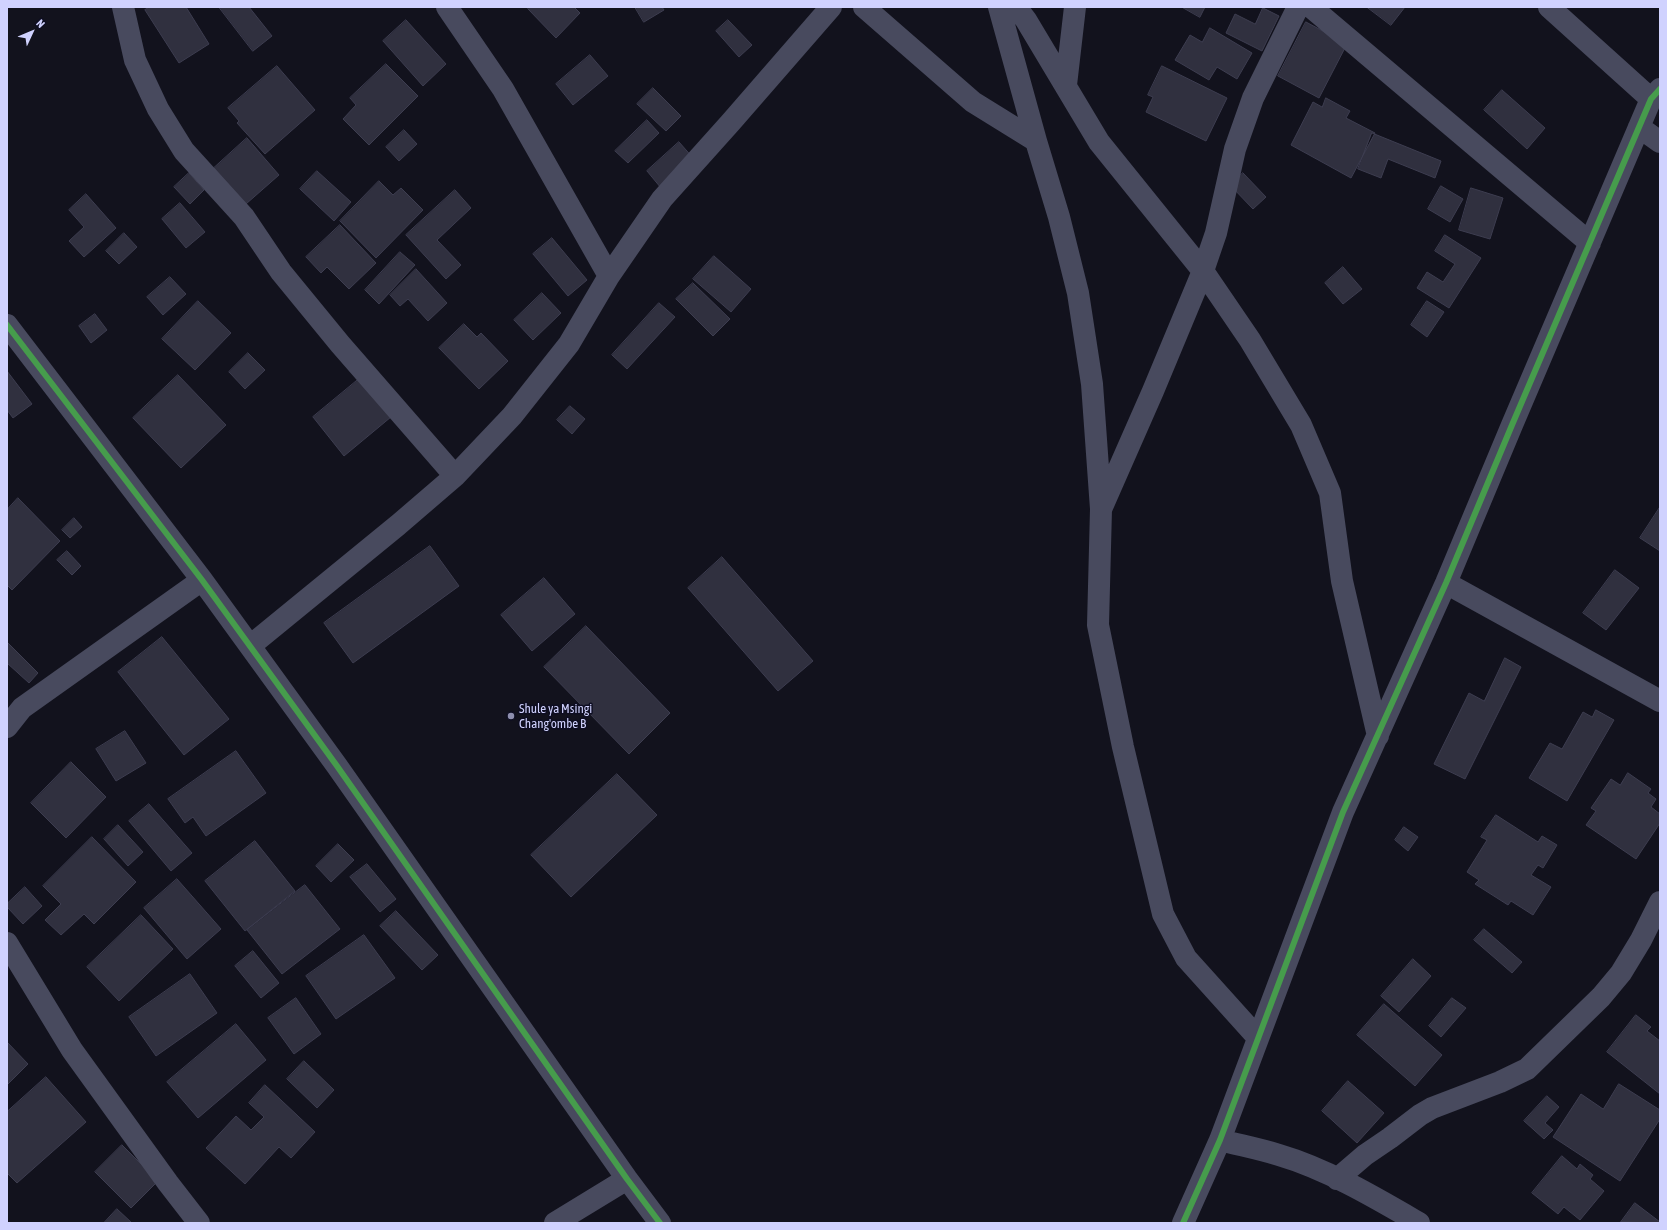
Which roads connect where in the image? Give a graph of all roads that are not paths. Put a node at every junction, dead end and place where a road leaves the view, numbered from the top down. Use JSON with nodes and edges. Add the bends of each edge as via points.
{"nodes":[{"id":1,"x":123,"y":7,"type":"edge"},
{"id":2,"x":447,"y":7,"type":"edge"},
{"id":3,"x":831,"y":7,"type":"edge"},
{"id":4,"x":864,"y":7,"type":"edge"},
{"id":5,"x":999,"y":7,"type":"edge"},
{"id":6,"x":1016,"y":7,"type":"edge"},
{"id":7,"x":1075,"y":7,"type":"edge"},
{"id":8,"x":1298,"y":7,"type":"edge"},
{"id":9,"x":1311,"y":7,"type":"edge"},
{"id":10,"x":1549,"y":7,"type":"edge"},
{"id":11,"x":1066,"y":85,"type":"junction"},
{"id":12,"x":1656,"y":94,"type":"edge"},
{"id":13,"x":1640,"y":127,"type":"junction"},
{"id":14,"x":1036,"y":141,"type":"junction"},
{"id":15,"x":1660,"y":142,"type":"edge"},
{"id":16,"x":1590,"y":243,"type":"junction"},
{"id":17,"x":1203,"y":271,"type":"junction"},
{"id":18,"x":609,"y":276,"type":"junction"},
{"id":19,"x":7,"y":325,"type":"edge"},
{"id":20,"x":455,"y":476,"type":"junction"},
{"id":21,"x":1101,"y":510,"type":"junction"},
{"id":22,"x":202,"y":580,"type":"junction"},
{"id":23,"x":1446,"y":583,"type":"junction"},
{"id":24,"x":250,"y":646,"type":"junction"},
{"id":25,"x":1660,"y":701,"type":"edge"},
{"id":26,"x":7,"y":727,"type":"edge"},
{"id":27,"x":1378,"y":736,"type":"junction"},
{"id":28,"x":1660,"y":902,"type":"edge"},
{"id":29,"x":7,"y":943,"type":"edge"},
{"id":30,"x":1258,"y":1038,"type":"junction"},
{"id":31,"x":1220,"y":1140,"type":"junction"},
{"id":32,"x":627,"y":1179,"type":"junction"},
{"id":33,"x":1337,"y":1179,"type":"junction"},
{"id":34,"x":199,"y":1223,"type":"edge"},
{"id":35,"x":555,"y":1223,"type":"edge"},
{"id":36,"x":660,"y":1223,"type":"edge"},
{"id":37,"x":1183,"y":1223,"type":"edge"},
{"id":38,"x":1419,"y":1223,"type":"edge"}],
"edges":[{"from":1,"to":20,"type":"street","via":[[135,60],[158,109],[184,152],[244,217],[281,272]]},
{"from":2,"to":18,"type":"street","via":[[503,89]]},
{"from":3,"to":18,"type":"street","via":[[662,199]]},
{"from":4,"to":14,"type":"street","via":[[973,102]]},
{"from":5,"to":14,"type":"street"},
{"from":6,"to":11,"type":"street"},
{"from":7,"to":11,"type":"street"},
{"from":8,"to":17,"type":"street","via":[[1253,98],[1235,149],[1216,233]]},
{"from":9,"to":16,"type":"street"},
{"from":10,"to":12,"type":"street"},
{"from":11,"to":17,"type":"street","via":[[1099,142]]},
{"from":12,"to":13,"type":"street"},
{"from":13,"to":15,"type":"street"},
{"from":13,"to":16,"type":"street"},
{"from":14,"to":21,"type":"street","via":[[1078,293],[1092,384]]},
{"from":16,"to":23,"type":"street"},
{"from":17,"to":21,"type":"street"},
{"from":17,"to":27,"type":"street","via":[[1250,340],[1301,425],[1330,493],[1342,581]]},
{"from":18,"to":20,"type":"street","via":[[564,350],[512,416]]},
{"from":19,"to":22,"type":"street"},
{"from":20,"to":24,"type":"street"},
{"from":21,"to":30,"type":"street","via":[[1098,625],[1123,747],[1163,914],[1186,958]]},
{"from":22,"to":24,"type":"street"},
{"from":22,"to":26,"type":"street","via":[[22,708]]},
{"from":23,"to":25,"type":"street"},
{"from":23,"to":27,"type":"street"},
{"from":24,"to":32,"type":"street"},
{"from":27,"to":30,"type":"street","via":[[1343,812]]},
{"from":28,"to":33,"type":"street","via":[[1621,974],[1527,1069],[1432,1108],[1365,1155]]},
{"from":29,"to":34,"type":"street","via":[[72,1050]]},
{"from":30,"to":31,"type":"street"},
{"from":31,"to":33,"type":"street","via":[[1280,1155]]},
{"from":31,"to":37,"type":"street"},
{"from":32,"to":35,"type":"street"},
{"from":32,"to":36,"type":"street"},
{"from":33,"to":38,"type":"street"}]}
